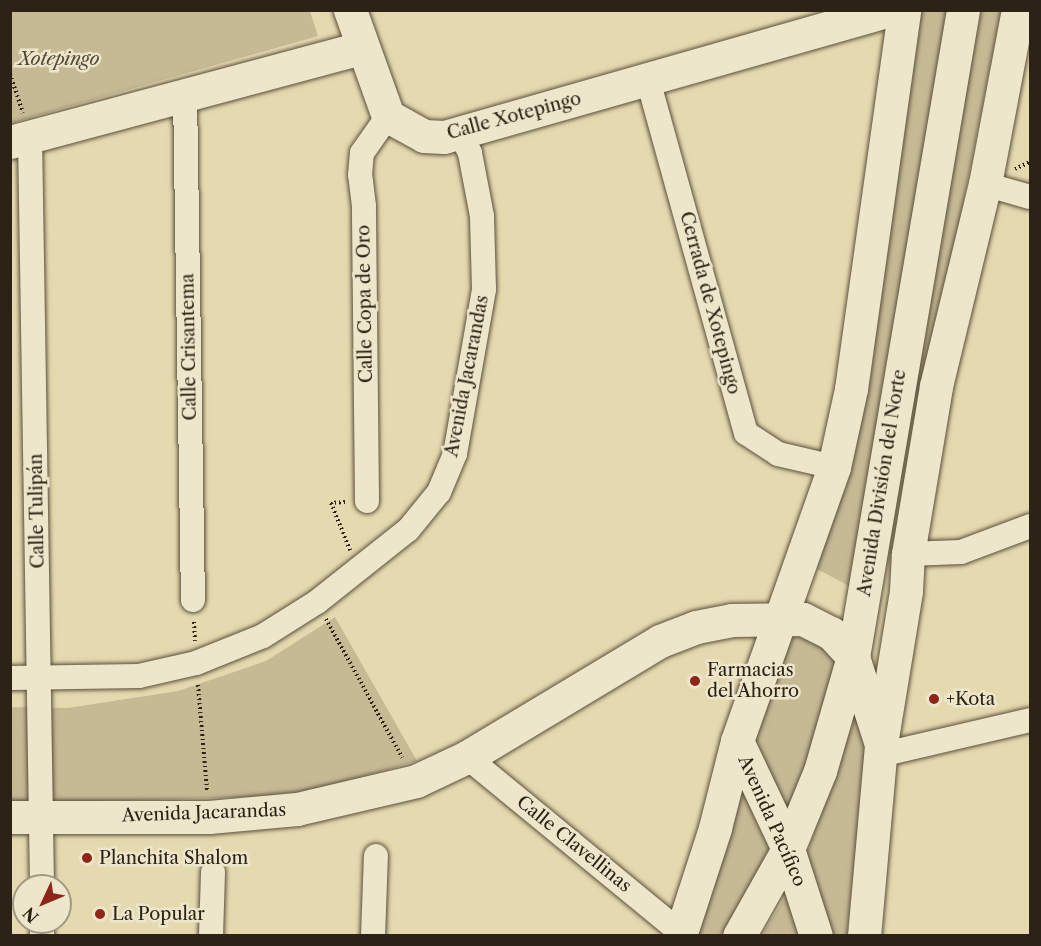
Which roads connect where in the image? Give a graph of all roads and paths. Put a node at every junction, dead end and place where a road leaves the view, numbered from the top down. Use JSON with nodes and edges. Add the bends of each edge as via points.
{"nodes":[{"id":1,"x":350,"y":10,"type":"edge"},
{"id":2,"x":889,"y":10,"type":"edge"},
{"id":3,"x":904,"y":10,"type":"edge"},
{"id":4,"x":963,"y":10,"type":"edge"},
{"id":5,"x":1018,"y":10,"type":"edge"},
{"id":6,"x":362,"y":48,"type":"junction"},
{"id":7,"x":10,"y":74,"type":"edge"},
{"id":8,"x":648,"y":80,"type":"junction"},
{"id":9,"x":185,"y":93,"type":"junction"},
{"id":10,"x":388,"y":116,"type":"junction"},
{"id":11,"x":460,"y":133,"type":"junction"},
{"id":12,"x":20,"y":140,"type":"edge"},
{"id":13,"x":985,"y":184,"type":"junction"},
{"id":14,"x":1030,"y":197,"type":"edge"},
{"id":15,"x":936,"y":386,"type":"junction"},
{"id":16,"x":834,"y":467,"type":"junction"},
{"id":17,"x":879,"y":495,"type":"junction"},
{"id":18,"x":367,"y":501,"type":"joint"},
{"id":19,"x":1030,"y":526,"type":"edge"},
{"id":20,"x":908,"y":554,"type":"junction"},
{"id":21,"x":358,"y":570,"type":"junction"},
{"id":22,"x":193,"y":600,"type":"joint"},
{"id":23,"x":317,"y":602,"type":"junction"},
{"id":24,"x":784,"y":616,"type":"junction"},
{"id":25,"x":853,"y":657,"type":"junction"},
{"id":26,"x":196,"y":663,"type":"junction"},
{"id":27,"x":10,"y":678,"type":"edge"},
{"id":28,"x":41,"y":678,"type":"junction"},
{"id":29,"x":1030,"y":720,"type":"edge"},
{"id":30,"x":737,"y":741,"type":"junction"},
{"id":31,"x":880,"y":749,"type":"junction"},
{"id":32,"x":467,"y":757,"type":"junction"},
{"id":33,"x":416,"y":781,"type":"junction"},
{"id":34,"x":209,"y":816,"type":"junction"},
{"id":35,"x":10,"y":817,"type":"edge"},
{"id":36,"x":43,"y":817,"type":"junction"},
{"id":37,"x":788,"y":849,"type":"junction"},
{"id":38,"x":376,"y":856,"type":"dead end"},
{"id":39,"x":213,"y":872,"type":"dead end"},
{"id":40,"x":42,"y":874,"type":"edge"},
{"id":41,"x":680,"y":934,"type":"edge"},
{"id":42,"x":211,"y":936,"type":"edge"},
{"id":43,"x":373,"y":936,"type":"edge"},
{"id":44,"x":739,"y":936,"type":"edge"},
{"id":45,"x":816,"y":936,"type":"edge"},
{"id":46,"x":864,"y":936,"type":"edge"}],
"edges":[{"from":1,"to":6,"type":"street"},
{"from":2,"to":8,"type":"street","name":"Calle Xotepingo"},
{"from":3,"to":16,"type":"street","via":[[851,388]]},
{"from":4,"to":17,"type":"street","name":"Avenida División del Norte"},
{"from":5,"to":13,"type":"street","name":"Avenida División del Norte"},
{"from":6,"to":9,"type":"street"},
{"from":6,"to":10,"type":"street"},
{"from":7,"to":12,"type":"path"},
{"from":8,"to":11,"type":"street","name":"Calle Xotepingo"},
{"from":8,"to":16,"type":"street","name":"Cerrada de Xotepingo","via":[[746,433],[778,454]]},
{"from":9,"to":12,"type":"street"},
{"from":9,"to":22,"type":"street","name":"Calle Crisantema"},
{"from":10,"to":11,"type":"street","name":"Calle Xotepingo","via":[[424,135]]},
{"from":10,"to":18,"type":"street","name":"Calle Copa de Oro","via":[[362,153],[360,175],[364,207]]},
{"from":11,"to":21,"type":"street","name":"Avenida Jacarandas","via":[[470,153],[482,216],[484,290],[455,454],[439,492],[408,530]]},
{"from":12,"to":28,"type":"street","name":"Calle Tulipán"},
{"from":13,"to":14,"type":"street"},
{"from":13,"to":15,"type":"street","name":"Avenida División del Norte"},
{"from":15,"to":17,"type":"street"},
{"from":15,"to":20,"type":"street","name":"Avenida División del Norte"},
{"from":16,"to":24,"type":"street"},
{"from":17,"to":25,"type":"street","name":"Avenida División del Norte"},
{"from":18,"to":21,"type":"path","via":[[332,503]]},
{"from":19,"to":20,"type":"street","via":[[961,552]]},
{"from":20,"to":31,"type":"street","name":"Avenida División del Norte","via":[[906,591]]},
{"from":21,"to":23,"type":"street","name":"Avenida Jacarandas"},
{"from":22,"to":26,"type":"path"},
{"from":23,"to":26,"type":"street","name":"Avenida Jacarandas","via":[[263,636]]},
{"from":23,"to":33,"type":"path"},
{"from":24,"to":25,"type":"street","name":"Avenida Jacarandas","via":[[818,624]]},
{"from":24,"to":30,"type":"street"},
{"from":24,"to":32,"type":"street","name":"Avenida Jacarandas","via":[[705,625],[660,641]]},
{"from":25,"to":31,"type":"street"},
{"from":25,"to":37,"type":"street","name":"Avenida División del Norte","via":[[820,771]]},
{"from":26,"to":28,"type":"street","name":"Avenida Jacarandas","via":[[139,676]]},
{"from":26,"to":34,"type":"path"},
{"from":27,"to":28,"type":"street","name":"Avenida Jacarandas"},
{"from":28,"to":36,"type":"street","name":"Calle Tulipán"},
{"from":29,"to":31,"type":"street"},
{"from":30,"to":37,"type":"street","name":"Avenida Pacífico"},
{"from":30,"to":41,"type":"street"},
{"from":31,"to":46,"type":"street"},
{"from":32,"to":33,"type":"street","name":"Avenida Jacarandas"},
{"from":32,"to":41,"type":"street","name":"Calle Clavellinas"},
{"from":33,"to":34,"type":"street","name":"Avenida Jacarandas","via":[[297,809]]},
{"from":34,"to":36,"type":"street","name":"Avenida Jacarandas"},
{"from":35,"to":36,"type":"street","name":"Avenida Jacarandas"},
{"from":36,"to":40,"type":"street","name":"Calle Tulipán"},
{"from":37,"to":44,"type":"street","name":"Avenida División del Norte"},
{"from":37,"to":45,"type":"street","name":"Avenida Pacífico"},
{"from":38,"to":43,"type":"street"},
{"from":39,"to":42,"type":"street"}]}
